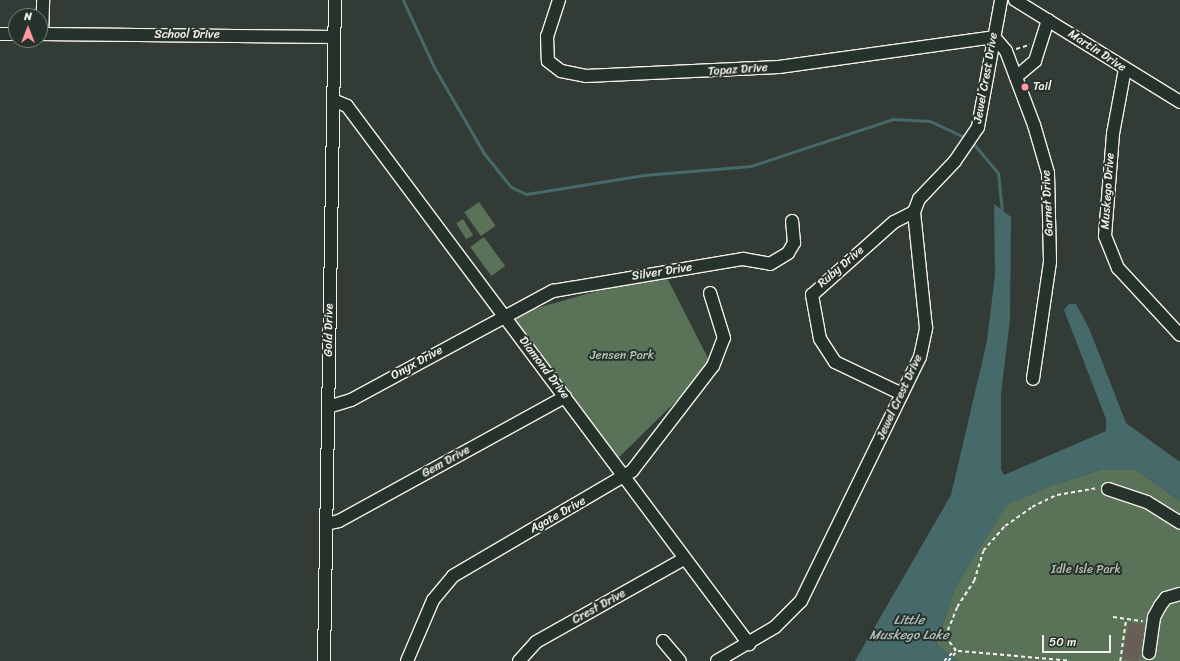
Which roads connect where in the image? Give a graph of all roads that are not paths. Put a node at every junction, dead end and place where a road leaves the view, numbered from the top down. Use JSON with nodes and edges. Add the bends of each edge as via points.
{"nodes":[{"id":1,"x":335,"y":0,"type":"edge"},
{"id":2,"x":559,"y":0,"type":"edge"},
{"id":3,"x":1001,"y":0,"type":"edge"},
{"id":4,"x":1015,"y":0,"type":"edge"},
{"id":5,"x":1048,"y":20,"type":"junction"},
{"id":6,"x":48,"y":34,"type":"edge"},
{"id":7,"x":334,"y":37,"type":"junction"},
{"id":8,"x":998,"y":40,"type":"junction"},
{"id":9,"x":1125,"y":69,"type":"junction"},
{"id":10,"x":1016,"y":77,"type":"junction"},
{"id":11,"x":333,"y":100,"type":"junction"},
{"id":12,"x":1180,"y":102,"type":"edge"},
{"id":13,"x":914,"y":212,"type":"junction"},
{"id":14,"x":792,"y":221,"type":"dead end"},
{"id":15,"x":710,"y":293,"type":"dead end"},
{"id":16,"x":505,"y":317,"type":"junction"},
{"id":17,"x":1180,"y":335,"type":"edge"},
{"id":18,"x":1033,"y":379,"type":"dead end"},
{"id":19,"x":902,"y":394,"type":"junction"},
{"id":20,"x":565,"y":397,"type":"junction"},
{"id":21,"x":328,"y":407,"type":"junction"},
{"id":22,"x":623,"y":478,"type":"junction"},
{"id":23,"x":1108,"y":489,"type":"road end"},
{"id":24,"x":326,"y":524,"type":"junction"},
{"id":25,"x":1180,"y":524,"type":"edge"},
{"id":26,"x":684,"y":559,"type":"junction"},
{"id":27,"x":1180,"y":594,"type":"edge"},
{"id":28,"x":663,"y":641,"type":"dead end"},
{"id":29,"x":749,"y":644,"type":"junction"},
{"id":30,"x":1149,"y":653,"type":"dead end"},
{"id":31,"x":324,"y":661,"type":"edge"},
{"id":32,"x":407,"y":661,"type":"edge"},
{"id":33,"x":519,"y":661,"type":"edge"},
{"id":34,"x":680,"y":661,"type":"edge"},
{"id":35,"x":717,"y":661,"type":"edge"}],
"edges":[{"from":1,"to":7,"type":"street","name":"Gold Drive"},
{"from":2,"to":8,"type":"street","name":"Topaz Drive","via":[[546,42],[548,62],[557,69],[586,76],[779,67]]},
{"from":3,"to":8,"type":"street","name":"Jewel Crest Drive"},
{"from":4,"to":5,"type":"street","name":"Martin Drive"},
{"from":5,"to":9,"type":"street","name":"Martin Drive"},
{"from":5,"to":10,"type":"street","via":[[1035,62]]},
{"from":6,"to":7,"type":"street","name":"School Drive"},
{"from":7,"to":11,"type":"street","name":"Gold Drive"},
{"from":8,"to":10,"type":"street","name":"Garnet Drive"},
{"from":8,"to":13,"type":"street","name":"Jewel Crest Drive","via":[[978,127],[966,146],[930,187]]},
{"from":9,"to":12,"type":"street","name":"Martin Drive"},
{"from":9,"to":17,"type":"street","name":"Muskego Drive","via":[[1113,134],[1105,236],[1118,268]]},
{"from":10,"to":18,"type":"street","name":"Garnet Drive","via":[[1044,156],[1049,189],[1050,262]]},
{"from":11,"to":16,"type":"street","name":"Diamond Drive","via":[[347,106]]},
{"from":11,"to":21,"type":"street","name":"Gold Drive"},
{"from":13,"to":19,"type":"street","name":"Jewel Crest Drive","via":[[926,328],[920,357]]},
{"from":13,"to":19,"type":"street","name":"Ruby Drive","via":[[888,227],[812,295],[820,339],[835,362]]},
{"from":14,"to":16,"type":"street","name":"Silver Drive","via":[[794,243],[788,253],[770,264],[743,259],[583,284],[553,291]]},
{"from":15,"to":22,"type":"street","name":"Agate Drive","via":[[724,338],[713,366]]},
{"from":16,"to":20,"type":"street","name":"Diamond Drive"},
{"from":16,"to":21,"type":"street","name":"Onyx Drive","via":[[351,400]]},
{"from":19,"to":29,"type":"street","name":"Jewel Crest Drive","via":[[812,584],[791,613]]},
{"from":20,"to":22,"type":"street","name":"Diamond Drive"},
{"from":20,"to":24,"type":"street","name":"Gem Drive","via":[[339,522]]},
{"from":21,"to":24,"type":"street","name":"Gold Drive"},
{"from":22,"to":26,"type":"street","name":"Diamond Drive"},
{"from":22,"to":32,"type":"street","name":"Agate Drive","via":[[453,576],[433,600]]},
{"from":23,"to":25,"type":"street","via":[[1147,502]]},
{"from":24,"to":31,"type":"street","name":"Gold Drive"},
{"from":26,"to":29,"type":"street","name":"Diamond Drive"},
{"from":26,"to":33,"type":"street","name":"Crest Drive","via":[[536,642]]},
{"from":27,"to":30,"type":"street","via":[[1166,598],[1153,623]]},
{"from":28,"to":34,"type":"street"},
{"from":29,"to":35,"type":"street","name":"Jewel Crest Drive"}]}
